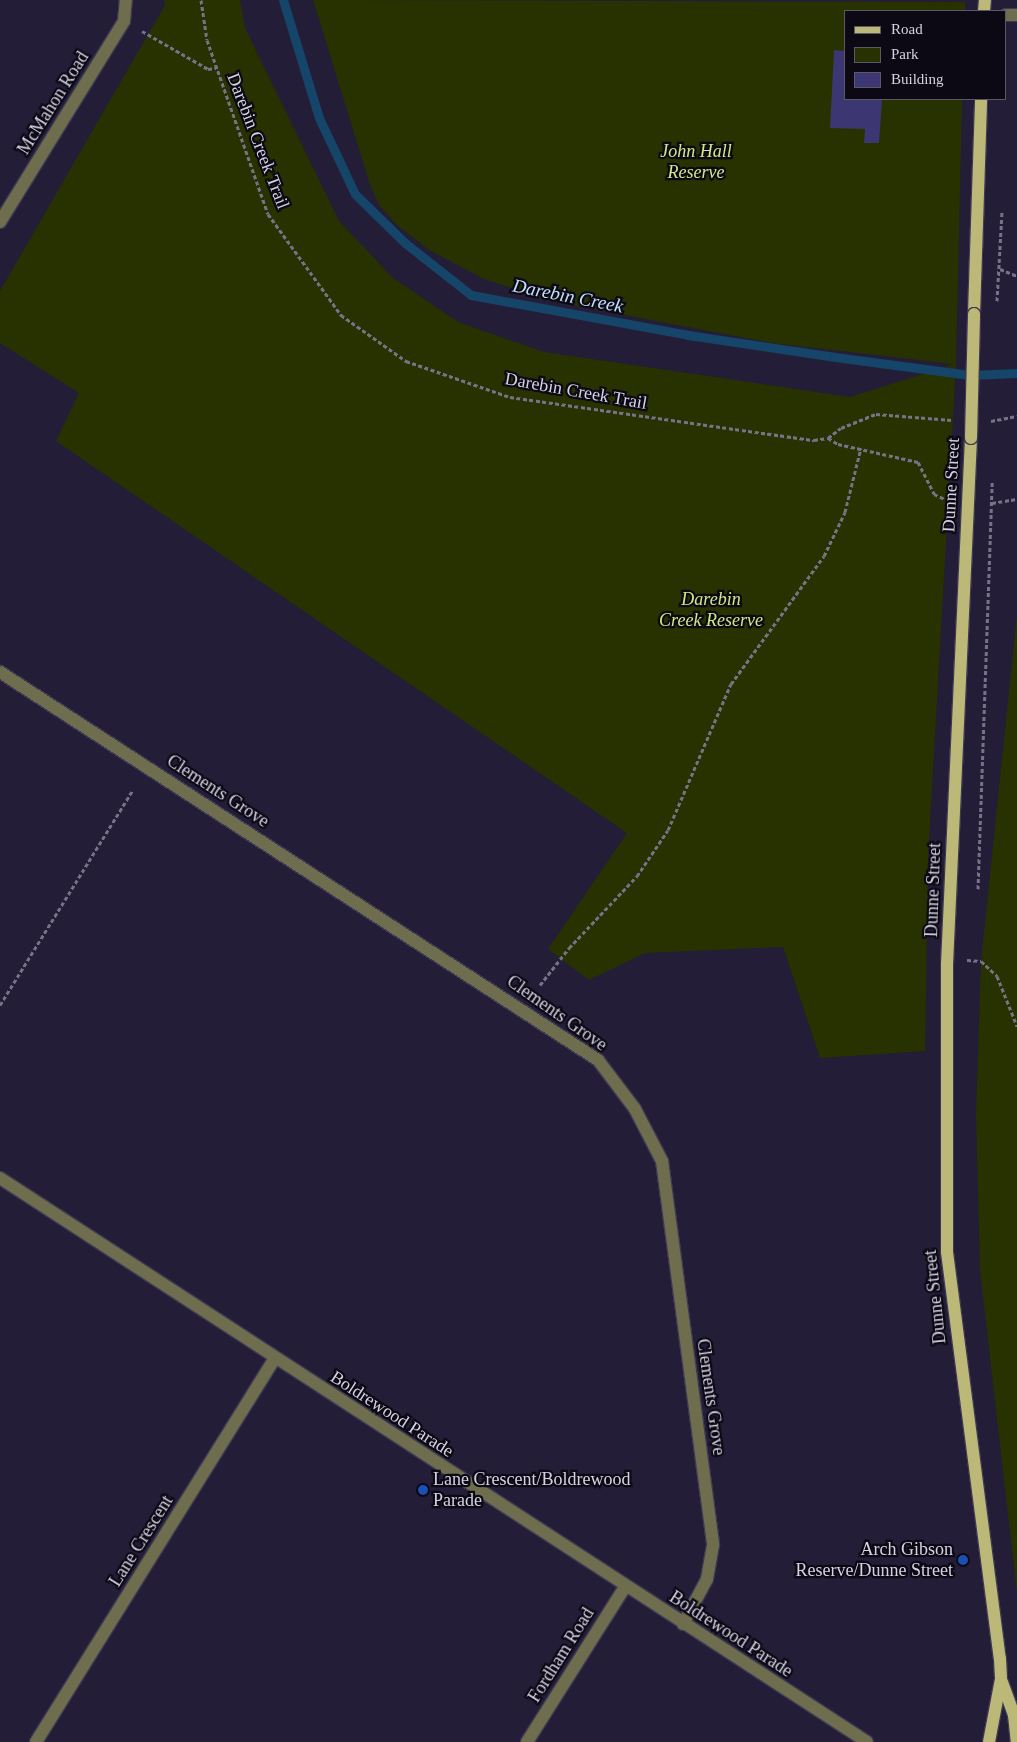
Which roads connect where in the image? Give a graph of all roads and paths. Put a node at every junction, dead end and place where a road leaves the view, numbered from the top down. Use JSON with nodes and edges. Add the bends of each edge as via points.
{"nodes":[{"id":1,"x":126,"y":0,"type":"edge"},
{"id":2,"x":201,"y":0,"type":"edge"},
{"id":3,"x":124,"y":22,"type":"junction"},
{"id":4,"x":216,"y":68,"type":"junction"},
{"id":5,"x":981,"y":100,"type":"edge"},
{"id":6,"x":1002,"y":211,"type":"dead end"},
{"id":7,"x":0,"y":222,"type":"edge"},
{"id":8,"x":1017,"y":276,"type":"edge"},
{"id":9,"x":1017,"y":416,"type":"edge"},
{"id":10,"x":962,"y":420,"type":"dead end"},
{"id":11,"x":988,"y":420,"type":"dead end"},
{"id":12,"x":828,"y":438,"type":"junction"},
{"id":13,"x":860,"y":448,"type":"junction"},
{"id":14,"x":1017,"y":499,"type":"edge"},
{"id":15,"x":968,"y":501,"type":"junction"},
{"id":16,"x":0,"y":672,"type":"edge"},
{"id":17,"x":133,"y":790,"type":"dead end"},
{"id":18,"x":978,"y":889,"type":"dead end"},
{"id":19,"x":947,"y":964,"type":"junction"},
{"id":20,"x":540,"y":985,"type":"dead end"},
{"id":21,"x":0,"y":1005,"type":"edge"},
{"id":22,"x":1017,"y":1026,"type":"edge"},
{"id":23,"x":0,"y":1178,"type":"edge"},
{"id":24,"x":275,"y":1358,"type":"junction"},
{"id":25,"x":625,"y":1587,"type":"junction"},
{"id":26,"x":683,"y":1624,"type":"junction"},
{"id":27,"x":1001,"y":1679,"type":"junction"},
{"id":28,"x":36,"y":1742,"type":"edge"},
{"id":29,"x":527,"y":1742,"type":"edge"},
{"id":30,"x":867,"y":1742,"type":"edge"},
{"id":31,"x":989,"y":1742,"type":"edge"},
{"id":32,"x":1017,"y":1742,"type":"edge"}],
"edges":[{"from":1,"to":3,"type":"street","name":"McMahon Road"},
{"from":2,"to":4,"type":"path","name":"Darebin Creek Trail"},
{"from":3,"to":4,"type":"path","via":[[208,68]]},
{"from":3,"to":7,"type":"street","name":"McMahon Road"},
{"from":4,"to":12,"type":"path","name":"Darebin Creek Trail","via":[[268,214],[341,315],[406,361],[510,397],[814,440]]},
{"from":5,"to":15,"type":"main road","name":"Dunne Street","bridge":true},
{"from":6,"to":8,"type":"path","via":[[1000,270]]},
{"from":9,"to":11,"type":"path"},
{"from":10,"to":12,"type":"path","via":[[876,414],[841,428]]},
{"from":12,"to":13,"type":"path","via":[[838,444]]},
{"from":13,"to":15,"type":"path","via":[[918,462],[934,494],[945,500]]},
{"from":13,"to":20,"type":"path","via":[[845,512],[824,556],[731,684],[668,830],[637,876],[568,948]]},
{"from":14,"to":18,"type":"path","via":[[992,503]]},
{"from":15,"to":19,"type":"main road","name":"Dunne Street"},
{"from":16,"to":26,"type":"street","name":"Clements Grove","via":[[598,1060],[635,1108],[662,1161],[713,1544],[707,1579]]},
{"from":17,"to":21,"type":"path"},
{"from":19,"to":22,"type":"path","via":[[963,960],[981,961],[997,976]]},
{"from":19,"to":27,"type":"main road","name":"Dunne Street","via":[[947,1252]]},
{"from":23,"to":24,"type":"street","name":"Boldrewood Parade"},
{"from":24,"to":25,"type":"street","name":"Boldrewood Parade"},
{"from":24,"to":28,"type":"street","name":"Lane Crescent"},
{"from":25,"to":26,"type":"street","name":"Boldrewood Parade"},
{"from":25,"to":29,"type":"street","name":"Fordham Road"},
{"from":26,"to":30,"type":"street","name":"Boldrewood Parade"},
{"from":27,"to":31,"type":"main road","name":"Dunne Street"},
{"from":27,"to":32,"type":"main road","name":"Dunne Street","via":[[1014,1715]]}]}
